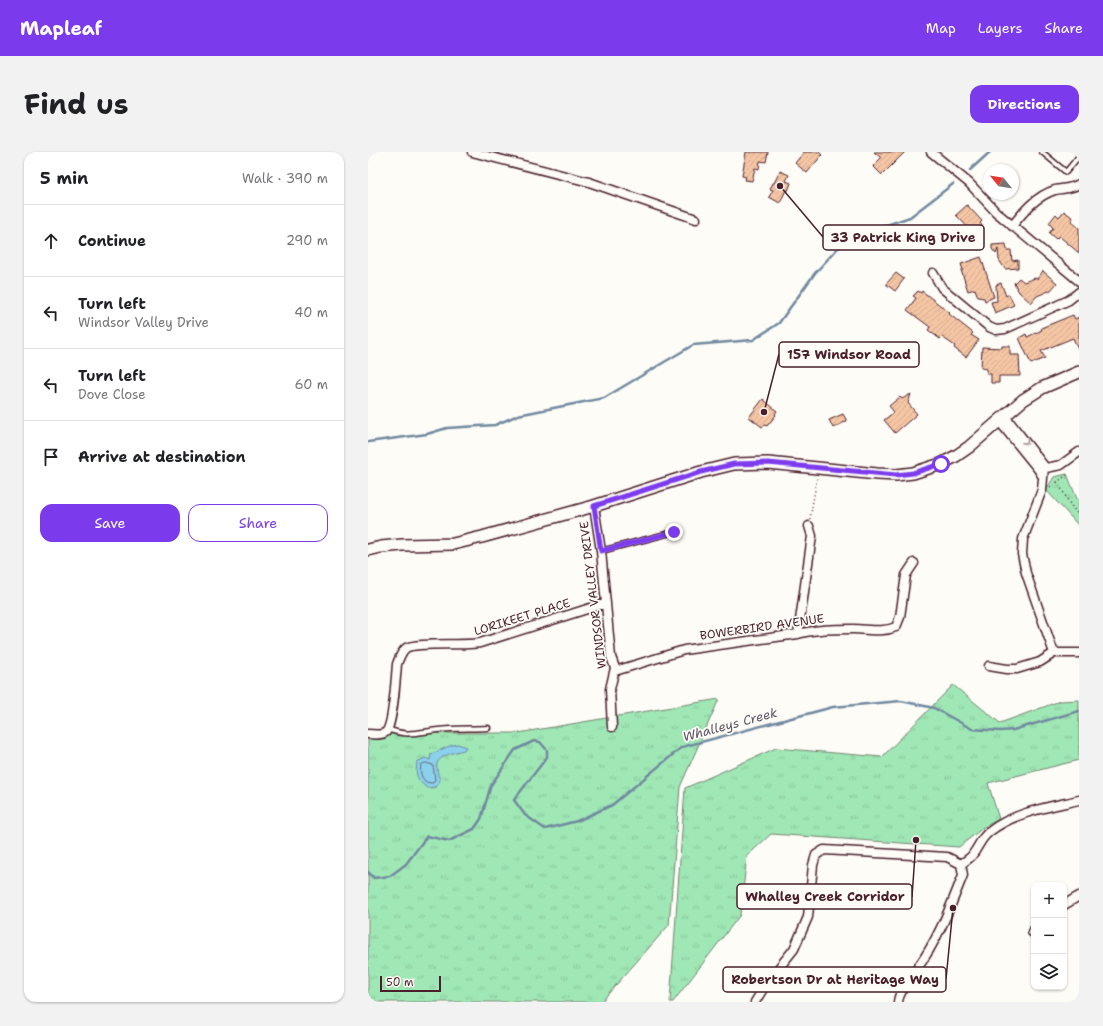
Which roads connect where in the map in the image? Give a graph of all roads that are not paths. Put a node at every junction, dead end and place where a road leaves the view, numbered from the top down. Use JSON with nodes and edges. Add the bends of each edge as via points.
{"nodes":[{"id":1,"x":472,"y":152,"type":"edge"},
{"id":2,"x":931,"y":152,"type":"edge"},
{"id":3,"x":1042,"y":152,"type":"edge"},
{"id":4,"x":1079,"y":156,"type":"edge"},
{"id":5,"x":1079,"y":184,"type":"edge"},
{"id":6,"x":696,"y":219,"type":"dead end"},
{"id":7,"x":1012,"y":226,"type":"junction"},
{"id":8,"x":933,"y":273,"type":"dead end"},
{"id":9,"x":1079,"y":281,"type":"edge"},
{"id":10,"x":1079,"y":292,"type":"edge"},
{"id":11,"x":1079,"y":372,"type":"edge"},
{"id":12,"x":1002,"y":418,"type":"junction"},
{"id":13,"x":1079,"y":452,"type":"edge"},
{"id":14,"x":1042,"y":471,"type":"junction"},
{"id":15,"x":594,"y":506,"type":"junction"},
{"id":16,"x":809,"y":526,"type":"road end"},
{"id":17,"x":674,"y":532,"type":"dead end"},
{"id":18,"x":368,"y":550,"type":"edge"},
{"id":19,"x":601,"y":551,"type":"junction"},
{"id":20,"x":914,"y":564,"type":"dead end"},
{"id":21,"x":606,"y":603,"type":"junction"},
{"id":22,"x":798,"y":634,"type":"junction"},
{"id":23,"x":1054,"y":653,"type":"junction"},
{"id":24,"x":1079,"y":653,"type":"edge"},
{"id":25,"x":989,"y":666,"type":"dead end"},
{"id":26,"x":615,"y":671,"type":"junction"},
{"id":27,"x":612,"y":727,"type":"dead end"},
{"id":28,"x":488,"y":728,"type":"dead end"},
{"id":29,"x":388,"y":729,"type":"junction"},
{"id":30,"x":368,"y":734,"type":"edge"},
{"id":31,"x":1079,"y":800,"type":"edge"},
{"id":32,"x":961,"y":864,"type":"junction"},
{"id":33,"x":1079,"y":896,"type":"edge"},
{"id":34,"x":1067,"y":903,"type":"edge"},
{"id":35,"x":755,"y":1002,"type":"edge"},
{"id":36,"x":898,"y":1002,"type":"edge"}],
"edges":[{"from":1,"to":6,"type":"street","via":[[589,182]]},
{"from":2,"to":7,"type":"street","via":[[969,183]]},
{"from":3,"to":4,"type":"lane","via":[[1066,172]]},
{"from":5,"to":7,"type":"street","via":[[1054,190],[1038,198]]},
{"from":7,"to":9,"type":"street"},
{"from":8,"to":10,"type":"street","via":[[945,291],[996,330],[1005,329],[1070,300]]},
{"from":11,"to":12,"type":"street","via":[[1037,391]]},
{"from":12,"to":14,"type":"street"},
{"from":12,"to":15,"type":"street","via":[[956,456],[913,473],[876,474],[768,463],[734,464]]},
{"from":13,"to":14,"type":"street","via":[[1060,465]]},
{"from":14,"to":23,"type":"street","via":[[1040,496],[1023,539],[1022,554],[1026,573]]},
{"from":15,"to":18,"type":"street","via":[[453,544],[402,545]]},
{"from":15,"to":19,"type":"street","name":"WINDSOR VALLEY DRIVE"},
{"from":16,"to":22,"type":"street","via":[[812,536]]},
{"from":17,"to":19,"type":"lane"},
{"from":19,"to":21,"type":"street","name":"WINDSOR VALLEY DRIVE"},
{"from":20,"to":22,"type":"street","name":"BOWERBIRD AVENUE","via":[[906,575],[900,617],[896,627],[881,630],[811,630]]},
{"from":21,"to":26,"type":"street","name":"WINDSOR VALLEY DRIVE"},
{"from":21,"to":29,"type":"street","name":"LORIKEET PLACE","via":[[480,643],[417,645],[406,648],[398,664]]},
{"from":22,"to":26,"type":"street","name":"BOWERBIRD AVENUE","via":[[688,649]]},
{"from":23,"to":24,"type":"street"},
{"from":23,"to":25,"type":"street","via":[[1040,662],[1017,669]]},
{"from":26,"to":27,"type":"street","name":"WINDSOR VALLEY DRIVE","via":[[610,682]]},
{"from":28,"to":29,"type":"lane","via":[[410,734]]},
{"from":29,"to":30,"type":"street","via":[[380,734]]},
{"from":31,"to":32,"type":"street","via":[[1029,812],[999,824],[982,838],[973,854]]},
{"from":32,"to":35,"type":"street","via":[[947,857],[824,850],[816,855],[808,917],[794,949]]},
{"from":32,"to":36,"type":"street","via":[[963,875],[935,940],[900,993]]},
{"from":33,"to":34,"type":"street"}]}
